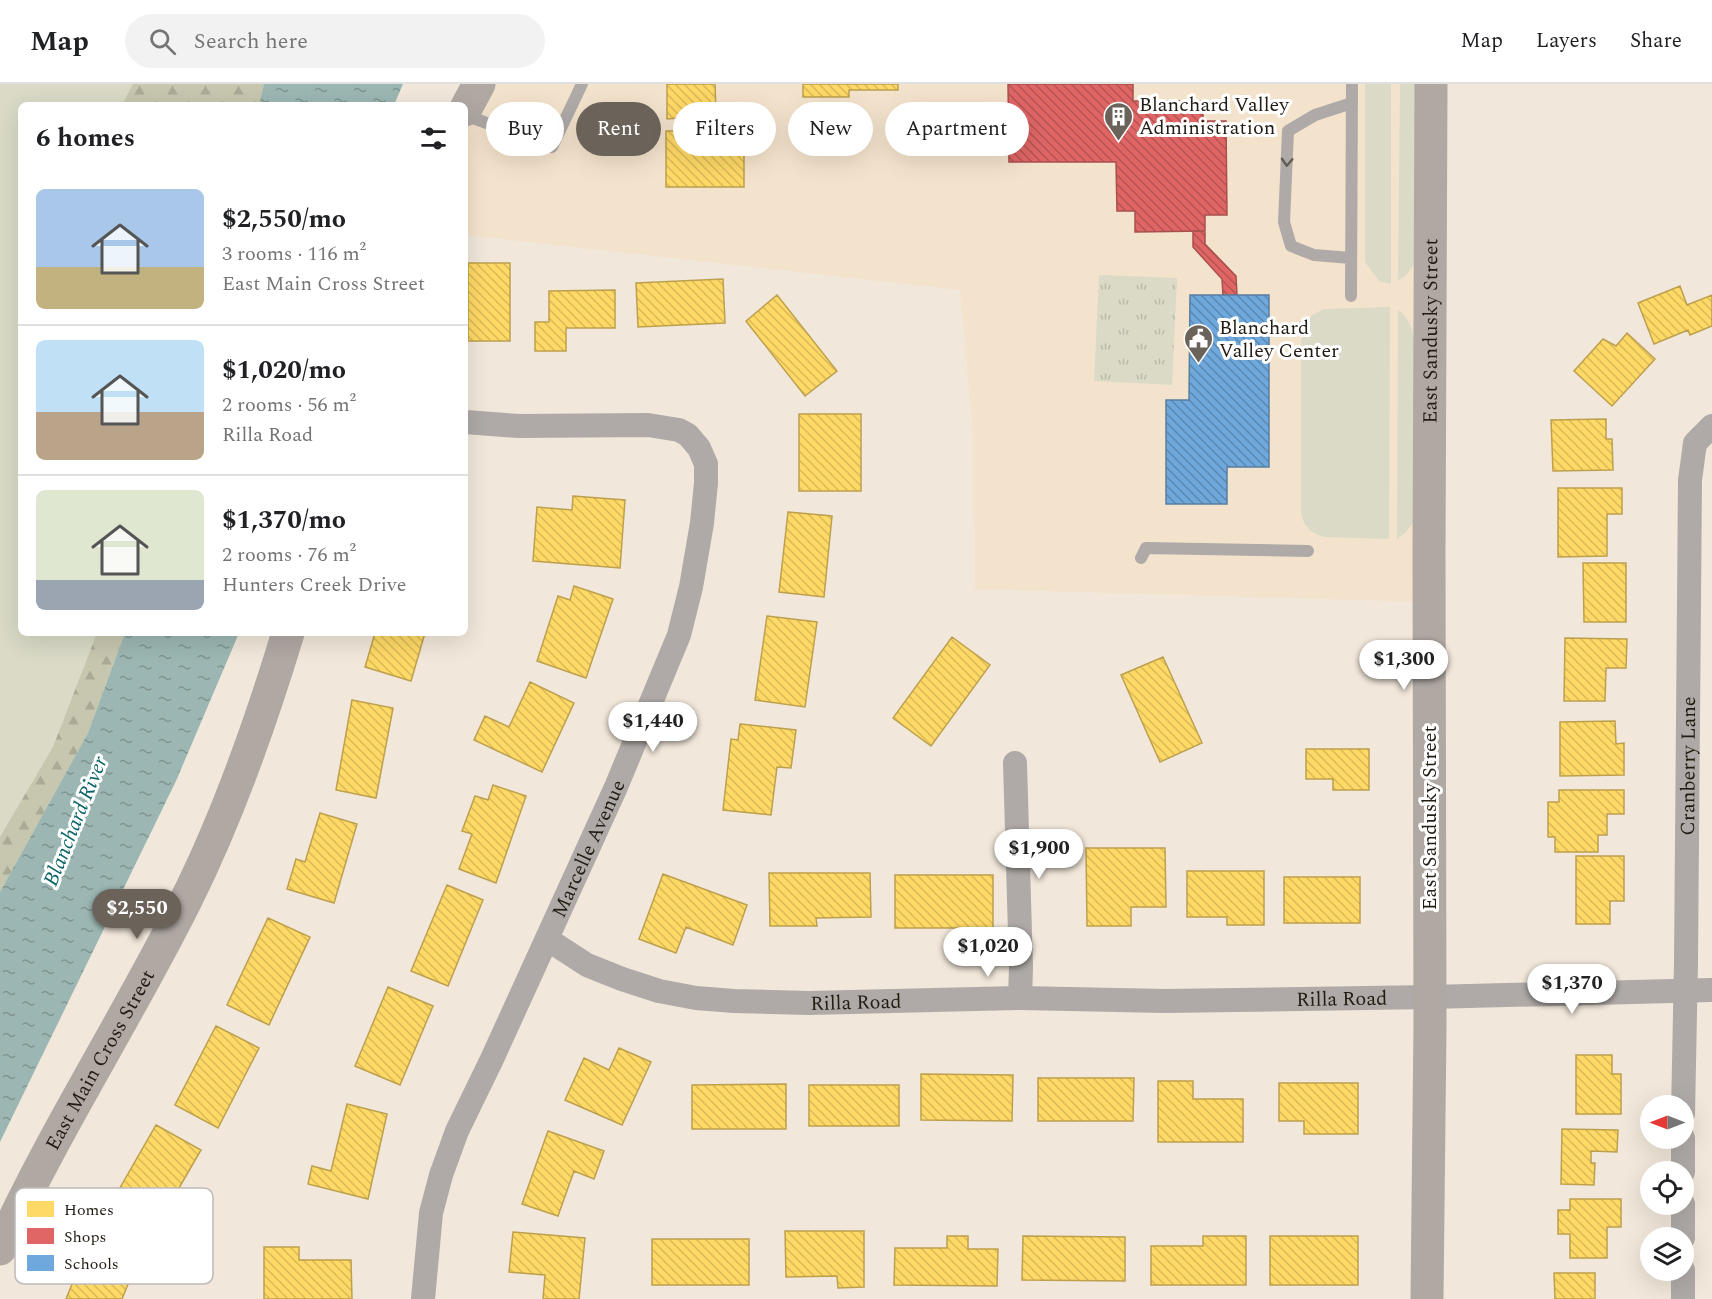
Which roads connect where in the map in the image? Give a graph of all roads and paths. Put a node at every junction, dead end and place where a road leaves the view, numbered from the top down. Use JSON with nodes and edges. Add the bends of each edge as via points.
{"nodes":[{"id":1,"x":479,"y":84,"type":"edge"},
{"id":2,"x":582,"y":84,"type":"edge"},
{"id":3,"x":1352,"y":84,"type":"edge"},
{"id":4,"x":1431,"y":84,"type":"edge"},
{"id":5,"x":1352,"y":103,"type":"junction"},
{"id":6,"x":468,"y":104,"type":"edge"},
{"id":7,"x":468,"y":116,"type":"edge"},
{"id":8,"x":1351,"y":258,"type":"junction"},
{"id":9,"x":1351,"y":296,"type":"dead end"},
{"id":10,"x":468,"y":422,"type":"edge"},
{"id":11,"x":1712,"y":426,"type":"edge"},
{"id":12,"x":1308,"y":551,"type":"dead end"},
{"id":13,"x":1141,"y":558,"type":"dead end"},
{"id":14,"x":287,"y":636,"type":"edge"},
{"id":15,"x":1015,"y":763,"type":"dead end"},
{"id":16,"x":547,"y":939,"type":"junction"},
{"id":17,"x":1712,"y":990,"type":"edge"},
{"id":18,"x":1685,"y":992,"type":"junction"},
{"id":19,"x":1020,"y":998,"type":"junction"},
{"id":20,"x":1430,"y":998,"type":"junction"},
{"id":21,"x":1683,"y":1095,"type":"edge"},
{"id":22,"x":30,"y":1188,"type":"edge"},
{"id":23,"x":15,"y":1219,"type":"edge"},
{"id":24,"x":0,"y":1249,"type":"edge"},
{"id":25,"x":1683,"y":1281,"type":"edge"},
{"id":26,"x":423,"y":1299,"type":"edge"},
{"id":27,"x":1427,"y":1299,"type":"edge"},
{"id":28,"x":1683,"y":1299,"type":"edge"}],
"edges":[{"from":1,"to":6,"type":"main road"},
{"from":2,"to":7,"type":"lane","via":[[552,147]]},
{"from":3,"to":5,"type":"lane"},
{"from":4,"to":20,"type":"main road","name":"East Sandusky Street"},
{"from":5,"to":8,"type":"lane"},
{"from":5,"to":8,"type":"lane","one_way":true,"via":[[1315,115],[1288,131],[1284,222],[1291,246],[1314,255]]},
{"from":8,"to":9,"type":"lane"},
{"from":10,"to":16,"type":"street","name":"Marcelle Avenue","via":[[518,426],[648,425],[679,430],[699,448],[706,464],[702,523],[679,635]]},
{"from":11,"to":18,"type":"street","name":"Cranberry Lane","via":[[1695,443],[1690,480]]},
{"from":12,"to":13,"type":"lane","via":[[1146,548]]},
{"from":14,"to":22,"type":"main road","name":"East Main Cross Street","via":[[218,830],[187,898]]},
{"from":15,"to":19,"type":"street"},
{"from":16,"to":19,"type":"street","name":"Rilla Road","via":[[587,965],[622,979],[696,998],[809,1003]]},
{"from":16,"to":26,"type":"street","name":"Marcelle Avenue","via":[[457,1131],[441,1175],[431,1213]]},
{"from":17,"to":18,"type":"street","name":"Rilla Road"},
{"from":18,"to":20,"type":"street","name":"Rilla Road"},
{"from":18,"to":21,"type":"street","name":"Cranberry Lane"},
{"from":19,"to":20,"type":"street","name":"Rilla Road"},
{"from":20,"to":27,"type":"main road","name":"East Sandusky Street"},
{"from":23,"to":24,"type":"main road","name":"East Main Cross Street"},
{"from":25,"to":28,"type":"street"}]}
